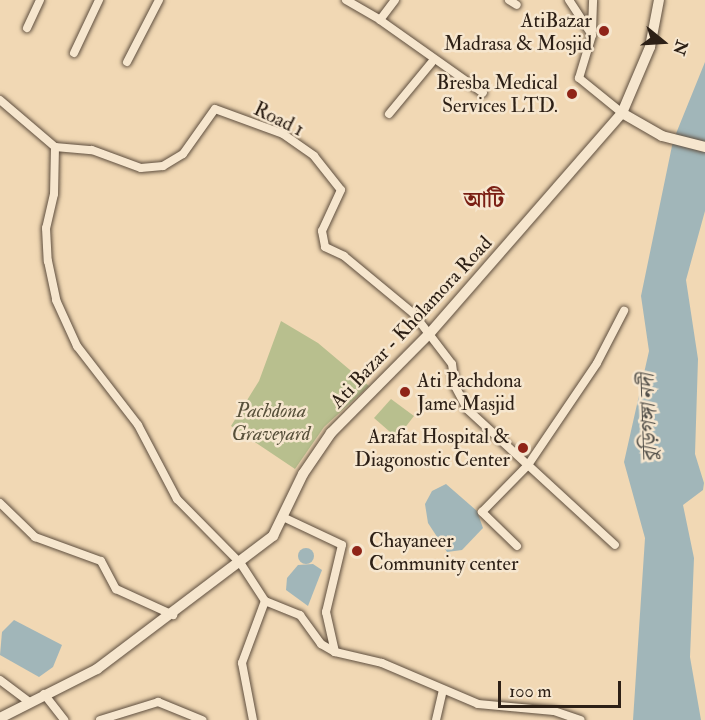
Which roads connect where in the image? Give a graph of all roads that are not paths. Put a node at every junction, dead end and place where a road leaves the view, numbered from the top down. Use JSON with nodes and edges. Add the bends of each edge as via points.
{"nodes":[{"id":1,"x":40,"y":0,"type":"edge"},
{"id":2,"x":99,"y":0,"type":"edge"},
{"id":3,"x":159,"y":0,"type":"edge"},
{"id":4,"x":346,"y":0,"type":"edge"},
{"id":5,"x":395,"y":0,"type":"edge"},
{"id":6,"x":509,"y":0,"type":"edge"},
{"id":7,"x":569,"y":0,"type":"edge"},
{"id":8,"x":594,"y":0,"type":"edge"},
{"id":9,"x":659,"y":0,"type":"edge"},
{"id":10,"x":517,"y":5,"type":"dead end"},
{"id":11,"x":380,"y":20,"type":"junction"},
{"id":12,"x":27,"y":28,"type":"dead end"},
{"id":13,"x":592,"y":35,"type":"junction"},
{"id":14,"x":74,"y":53,"type":"dead end"},
{"id":15,"x":128,"y":62,"type":"dead end"},
{"id":16,"x":432,"y":62,"type":"junction"},
{"id":17,"x":483,"y":93,"type":"dead end"},
{"id":18,"x":0,"y":100,"type":"edge"},
{"id":19,"x":622,"y":113,"type":"junction"},
{"id":20,"x":389,"y":114,"type":"dead end"},
{"id":21,"x":56,"y":147,"type":"junction"},
{"id":22,"x":705,"y":147,"type":"edge"},
{"id":23,"x":624,"y":311,"type":"dead end"},
{"id":24,"x":430,"y":333,"type":"junction"},
{"id":25,"x":528,"y":465,"type":"junction"},
{"id":26,"x":0,"y":503,"type":"edge"},
{"id":27,"x":285,"y":518,"type":"junction"},
{"id":28,"x":615,"y":545,"type":"dead end"},
{"id":29,"x":517,"y":546,"type":"dead end"},
{"id":30,"x":241,"y":564,"type":"junction"},
{"id":31,"x":265,"y":601,"type":"junction"},
{"id":32,"x":174,"y":615,"type":"junction"},
{"id":33,"x":335,"y":652,"type":"junction"},
{"id":34,"x":0,"y":680,"type":"edge"},
{"id":35,"x":443,"y":690,"type":"junction"},
{"id":36,"x":44,"y":694,"type":"junction"},
{"id":37,"x":28,"y":701,"type":"junction"},
{"id":38,"x":557,"y":716,"type":"edge"},
{"id":39,"x":0,"y":718,"type":"edge"},
{"id":40,"x":64,"y":720,"type":"edge"},
{"id":41,"x":100,"y":720,"type":"edge"},
{"id":42,"x":202,"y":720,"type":"edge"},
{"id":43,"x":253,"y":720,"type":"edge"},
{"id":44,"x":436,"y":720,"type":"edge"},
{"id":45,"x":580,"y":720,"type":"edge"}],
"edges":[{"from":1,"to":12,"type":"street"},
{"from":2,"to":14,"type":"street"},
{"from":3,"to":15,"type":"street"},
{"from":4,"to":11,"type":"street"},
{"from":5,"to":11,"type":"street"},
{"from":6,"to":10,"type":"street"},
{"from":7,"to":13,"type":"street"},
{"from":8,"to":13,"type":"street"},
{"from":9,"to":19,"type":"main road","name":"Ati Bazar - Kholamora Road","via":[[653,38]]},
{"from":11,"to":16,"type":"street"},
{"from":13,"to":19,"type":"street","via":[[579,78]]},
{"from":16,"to":17,"type":"street"},
{"from":16,"to":20,"type":"street"},
{"from":18,"to":21,"type":"street"},
{"from":19,"to":22,"type":"main road","via":[[662,136]]},
{"from":19,"to":24,"type":"main road","name":"Ati Bazar - Kholamora Road"},
{"from":21,"to":24,"type":"street","name":"Road 1","via":[[92,150],[141,168],[163,166],[183,154],[215,109],[283,135],[314,156],[341,190],[322,231],[325,247],[364,272]]},
{"from":21,"to":30,"type":"street","via":[[46,228],[56,300],[77,346],[138,425],[177,500]]},
{"from":23,"to":25,"type":"street","via":[[597,363]]},
{"from":24,"to":25,"type":"street","via":[[452,364],[454,386],[467,409]]},
{"from":24,"to":27,"type":"main road","name":"Ati Bazar - Kholamora Road","via":[[331,433],[303,474]]},
{"from":25,"to":28,"type":"street"},
{"from":25,"to":29,"type":"street","via":[[482,512]]},
{"from":26,"to":32,"type":"street","via":[[34,537],[101,561],[116,589]]},
{"from":27,"to":30,"type":"main road","name":"Ati Bazar - Kholamora Road"},
{"from":27,"to":33,"type":"street","via":[[342,545],[326,612]]},
{"from":30,"to":31,"type":"street"},
{"from":30,"to":32,"type":"main road","name":"Ati Bazar - Kholamora Road"},
{"from":31,"to":33,"type":"street","via":[[300,615],[321,644]]},
{"from":31,"to":43,"type":"street","via":[[242,663]]},
{"from":32,"to":36,"type":"main road","name":"Ati Bazar - Kholamora Road","via":[[97,669]]},
{"from":33,"to":35,"type":"street","via":[[382,663]]},
{"from":34,"to":37,"type":"street"},
{"from":35,"to":38,"type":"street","via":[[478,704]]},
{"from":35,"to":44,"type":"street"},
{"from":36,"to":37,"type":"main road","name":"Ati Bazar - Kholamora Road"},
{"from":36,"to":40,"type":"street"},
{"from":37,"to":39,"type":"main road","name":"Ati Bazar - Kholamora Road"},
{"from":38,"to":45,"type":"street"},
{"from":41,"to":42,"type":"street","via":[[158,702]]}]}
